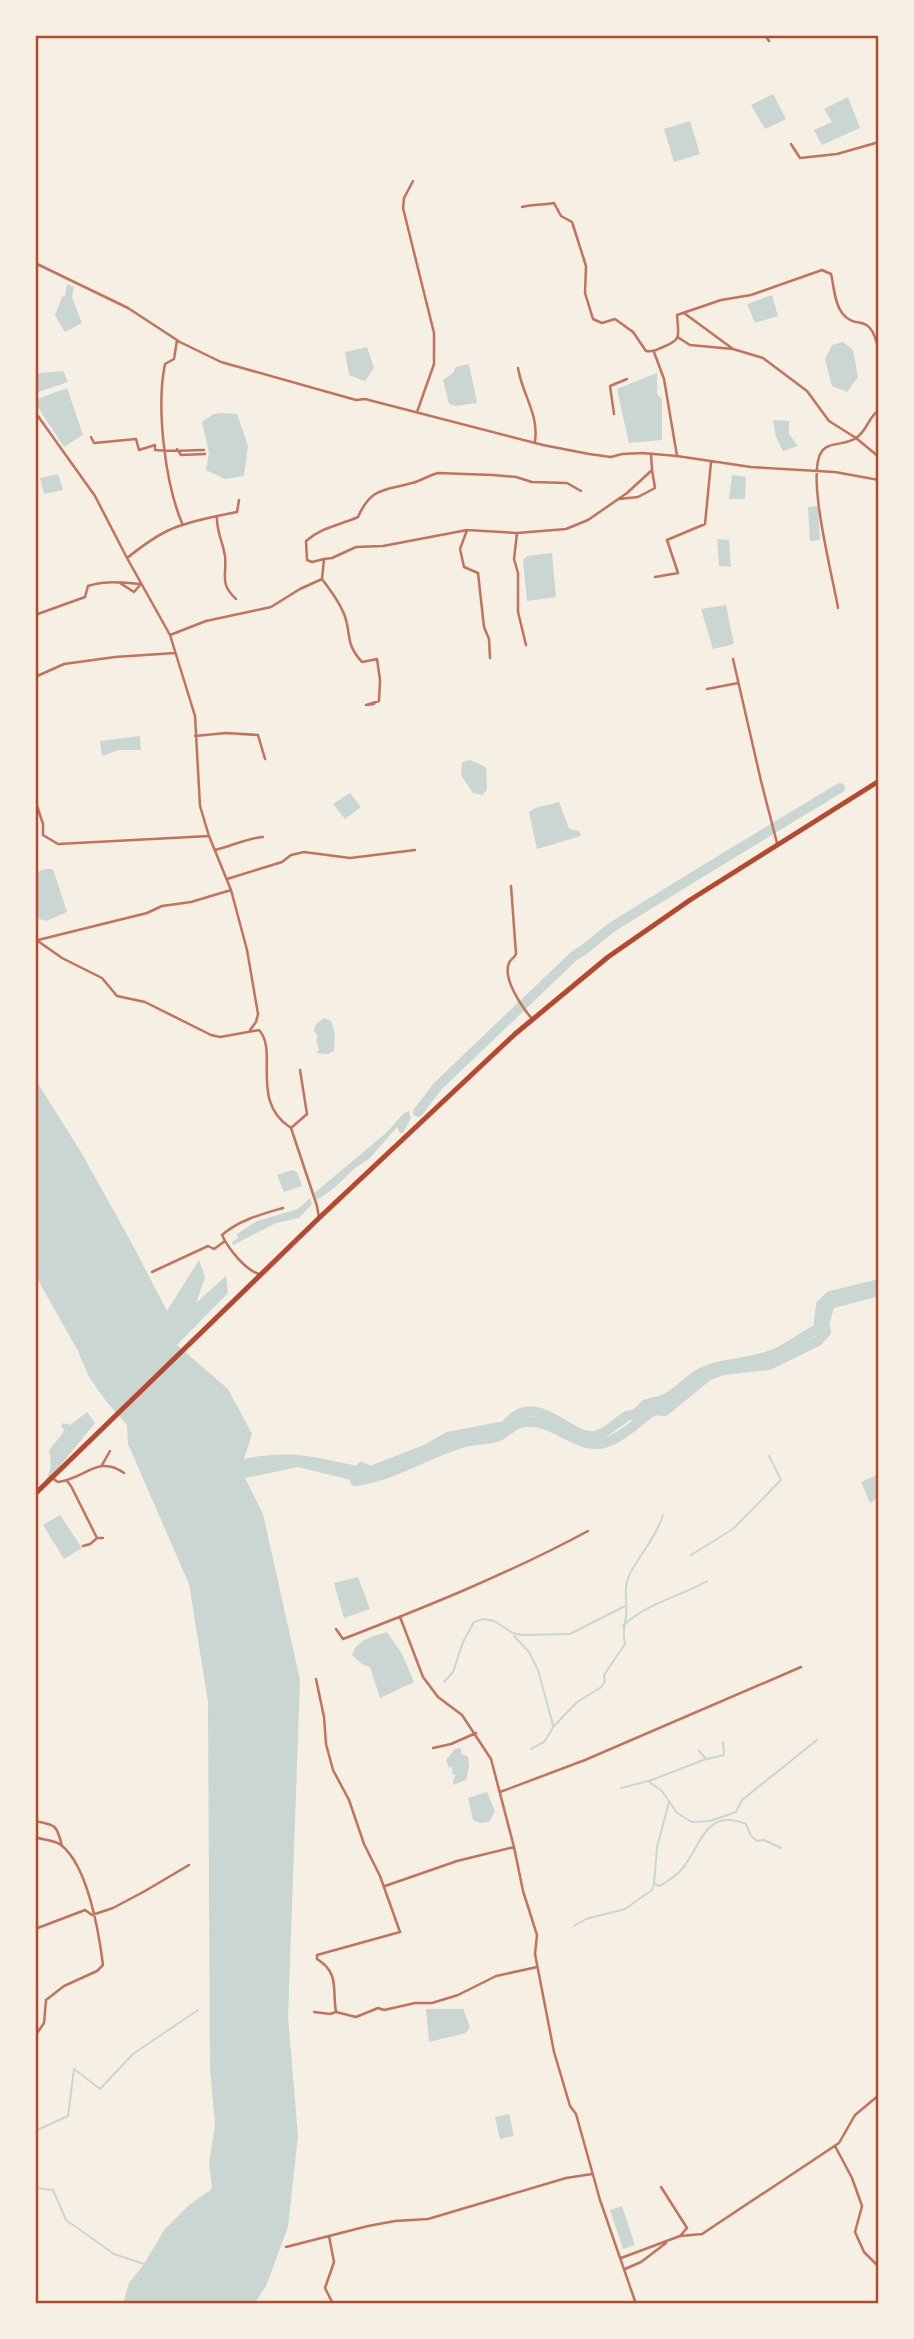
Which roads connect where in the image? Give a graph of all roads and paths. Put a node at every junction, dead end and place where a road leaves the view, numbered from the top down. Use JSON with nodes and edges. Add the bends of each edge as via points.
{"nodes":[{"id":1,"x":761,"y":35,"type":"edge"},
{"id":2,"x":769,"y":41,"type":"dead end"},
{"id":3,"x":879,"y":142,"type":"edge"},
{"id":4,"x":791,"y":144,"type":"dead end"},
{"id":5,"x":413,"y":181,"type":"dead end"},
{"id":6,"x":522,"y":207,"type":"dead end"},
{"id":7,"x":35,"y":263,"type":"edge"},
{"id":8,"x":684,"y":313,"type":"junction"},
{"id":9,"x":678,"y":337,"type":"junction"},
{"id":10,"x":177,"y":340,"type":"junction"},
{"id":11,"x":733,"y":349,"type":"junction"},
{"id":12,"x":879,"y":351,"type":"edge"},
{"id":13,"x":654,"y":352,"type":"junction"},
{"id":14,"x":518,"y":368,"type":"dead end"},
{"id":15,"x":627,"y":379,"type":"dead end"},
{"id":16,"x":879,"y":410,"type":"edge"},
{"id":17,"x":35,"y":412,"type":"edge"},
{"id":18,"x":418,"y":412,"type":"junction"},
{"id":19,"x":614,"y":414,"type":"dead end"},
{"id":20,"x":91,"y":438,"type":"dead end"},
{"id":21,"x":856,"y":438,"type":"junction"},
{"id":22,"x":535,"y":443,"type":"junction"},
{"id":23,"x":166,"y":451,"type":"junction"},
{"id":24,"x":205,"y":452,"type":"dead end"},
{"id":25,"x":651,"y":454,"type":"junction"},
{"id":26,"x":677,"y":456,"type":"junction"},
{"id":27,"x":879,"y":457,"type":"edge"},
{"id":28,"x":711,"y":461,"type":"junction"},
{"id":29,"x":652,"y":470,"type":"junction"},
{"id":30,"x":815,"y":471,"type":"junction"},
{"id":31,"x":879,"y":480,"type":"edge"},
{"id":32,"x":581,"y":491,"type":"dead end"},
{"id":33,"x":618,"y":499,"type":"junction"},
{"id":34,"x":239,"y":500,"type":"dead end"},
{"id":35,"x":217,"y":516,"type":"junction"},
{"id":36,"x":182,"y":523,"type":"junction"},
{"id":37,"x":467,"y":530,"type":"junction"},
{"id":38,"x":517,"y":533,"type":"junction"},
{"id":39,"x":127,"y":558,"type":"junction"},
{"id":40,"x":324,"y":559,"type":"junction"},
{"id":41,"x":655,"y":577,"type":"dead end"},
{"id":42,"x":322,"y":579,"type":"junction"},
{"id":43,"x":120,"y":583,"type":"junction"},
{"id":44,"x":141,"y":584,"type":"junction"},
{"id":45,"x":236,"y":600,"type":"dead end"},
{"id":46,"x":838,"y":608,"type":"dead end"},
{"id":47,"x":35,"y":615,"type":"edge"},
{"id":48,"x":170,"y":635,"type":"junction"},
{"id":49,"x":526,"y":645,"type":"dead end"},
{"id":50,"x":175,"y":653,"type":"junction"},
{"id":51,"x":490,"y":658,"type":"dead end"},
{"id":52,"x":733,"y":659,"type":"dead end"},
{"id":53,"x":35,"y":677,"type":"edge"},
{"id":54,"x":738,"y":683,"type":"junction"},
{"id":55,"x":707,"y":689,"type":"dead end"},
{"id":56,"x":374,"y":704,"type":"dead end"},
{"id":57,"x":195,"y":736,"type":"junction"},
{"id":58,"x":265,"y":759,"type":"dead end"},
{"id":59,"x":879,"y":781,"type":"edge"},
{"id":60,"x":35,"y":800,"type":"edge"},
{"id":61,"x":209,"y":836,"type":"junction"},
{"id":62,"x":263,"y":837,"type":"dead end"},
{"id":63,"x":778,"y":845,"type":"junction"},
{"id":64,"x":215,"y":850,"type":"junction"},
{"id":65,"x":415,"y":850,"type":"dead end"},
{"id":66,"x":226,"y":878,"type":"junction"},
{"id":67,"x":511,"y":886,"type":"dead end"},
{"id":68,"x":231,"y":890,"type":"junction"},
{"id":69,"x":36,"y":939,"type":"edge"},
{"id":70,"x":532,"y":1019,"type":"junction"},
{"id":71,"x":250,"y":1030,"type":"junction"},
{"id":72,"x":300,"y":1070,"type":"dead end"},
{"id":73,"x":290,"y":1128,"type":"junction"},
{"id":74,"x":283,"y":1208,"type":"dead end"},
{"id":75,"x":319,"y":1218,"type":"junction"},
{"id":76,"x":225,"y":1241,"type":"junction"},
{"id":77,"x":152,"y":1272,"type":"dead end"},
{"id":78,"x":262,"y":1275,"type":"junction"},
{"id":79,"x":110,"y":1451,"type":"dead end"},
{"id":80,"x":102,"y":1465,"type":"junction"},
{"id":81,"x":124,"y":1473,"type":"dead end"},
{"id":82,"x":52,"y":1478,"type":"junction"},
{"id":83,"x":67,"y":1481,"type":"junction"},
{"id":84,"x":35,"y":1494,"type":"edge"},
{"id":85,"x":588,"y":1531,"type":"dead end"},
{"id":86,"x":97,"y":1538,"type":"junction"},
{"id":87,"x":103,"y":1538,"type":"dead end"},
{"id":88,"x":83,"y":1546,"type":"dead end"},
{"id":89,"x":400,"y":1617,"type":"junction"},
{"id":90,"x":336,"y":1629,"type":"dead end"},
{"id":91,"x":801,"y":1667,"type":"dead end"},
{"id":92,"x":316,"y":1679,"type":"dead end"},
{"id":93,"x":476,"y":1733,"type":"junction"},
{"id":94,"x":433,"y":1748,"type":"dead end"},
{"id":95,"x":500,"y":1792,"type":"junction"},
{"id":96,"x":35,"y":1821,"type":"edge"},
{"id":97,"x":35,"y":1837,"type":"edge"},
{"id":98,"x":62,"y":1846,"type":"junction"},
{"id":99,"x":514,"y":1847,"type":"junction"},
{"id":100,"x":189,"y":1865,"type":"dead end"},
{"id":101,"x":384,"y":1886,"type":"junction"},
{"id":102,"x":94,"y":1914,"type":"junction"},
{"id":103,"x":35,"y":1929,"type":"edge"},
{"id":104,"x":537,"y":1967,"type":"junction"},
{"id":105,"x":314,"y":2012,"type":"dead end"},
{"id":106,"x":336,"y":2012,"type":"junction"},
{"id":107,"x":37,"y":2033,"type":"dead end"},
{"id":108,"x":879,"y":2095,"type":"edge"},
{"id":109,"x":835,"y":2146,"type":"junction"},
{"id":110,"x":592,"y":2174,"type":"junction"},
{"id":111,"x":662,"y":2187,"type":"dead end"},
{"id":112,"x":329,"y":2236,"type":"junction"},
{"id":113,"x":680,"y":2236,"type":"junction"},
{"id":114,"x":670,"y":2240,"type":"junction"},
{"id":115,"x":286,"y":2247,"type":"dead end"},
{"id":116,"x":621,"y":2258,"type":"junction"},
{"id":117,"x":879,"y":2267,"type":"edge"},
{"id":118,"x":625,"y":2269,"type":"junction"},
{"id":119,"x":333,"y":2304,"type":"edge"},
{"id":120,"x":636,"y":2304,"type":"edge"}],
"edges":[{"from":1,"to":2,"type":"street"},
{"from":3,"to":4,"type":"street","via":[[800,158]]},
{"from":5,"to":18,"type":"street","via":[[403,208],[434,333],[434,364]]},
{"from":6,"to":13,"type":"street","via":[[554,203],[561,216],[572,222],[586,266],[585,293],[593,319],[602,323],[615,319],[633,332],[642,348]]},
{"from":7,"to":10,"type":"street","via":[[128,308]]},
{"from":8,"to":9,"type":"street","via":[[677,315]]},
{"from":8,"to":11,"type":"street"},
{"from":8,"to":12,"type":"street","via":[[822,270],[831,274],[845,316],[874,330]]},
{"from":9,"to":11,"type":"street","via":[[690,345]]},
{"from":9,"to":13,"type":"street","via":[[676,343]]},
{"from":10,"to":18,"type":"street","via":[[221,362],[356,400]]},
{"from":10,"to":23,"type":"street","via":[[174,359],[165,364],[162,381]]},
{"from":11,"to":21,"type":"street","via":[[763,358],[807,391],[829,421]]},
{"from":13,"to":26,"type":"street","via":[[664,379]]},
{"from":14,"to":22,"type":"street","via":[[537,426]]},
{"from":15,"to":19,"type":"street","via":[[610,386]]},
{"from":16,"to":21,"type":"street"},
{"from":17,"to":39,"type":"street","via":[[95,496]]},
{"from":18,"to":22,"type":"street"},
{"from":20,"to":23,"type":"street","via":[[94,443],[136,439],[139,450],[155,445],[155,450]]},
{"from":21,"to":27,"type":"street"},
{"from":21,"to":30,"type":"street","via":[[826,447]]},
{"from":22,"to":25,"type":"street","via":[[611,457]]},
{"from":23,"to":24,"type":"street"},
{"from":23,"to":36,"type":"street"},
{"from":25,"to":26,"type":"street"},
{"from":25,"to":29,"type":"street"},
{"from":26,"to":28,"type":"street"},
{"from":28,"to":30,"type":"street"},
{"from":28,"to":41,"type":"street","via":[[705,524],[667,540],[678,573]]},
{"from":29,"to":33,"type":"street"},
{"from":29,"to":33,"type":"street","via":[[655,488],[638,497]]},
{"from":30,"to":31,"type":"street"},
{"from":30,"to":46,"type":"street"},
{"from":32,"to":40,"type":"street","via":[[567,483],[438,473],[380,490],[371,495],[358,517],[330,526],[306,541],[307,559]]},
{"from":33,"to":38,"type":"street","via":[[566,529]]},
{"from":34,"to":35,"type":"street","via":[[237,512]]},
{"from":35,"to":36,"type":"street"},
{"from":35,"to":45,"type":"street","via":[[225,558],[223,576],[227,592]]},
{"from":36,"to":39,"type":"street","via":[[153,537]]},
{"from":37,"to":38,"type":"street"},
{"from":37,"to":40,"type":"street","via":[[356,547]]},
{"from":37,"to":51,"type":"street","via":[[460,549],[464,567],[478,573]]},
{"from":38,"to":49,"type":"street","via":[[517,612]]},
{"from":39,"to":44,"type":"street"},
{"from":40,"to":42,"type":"street"},
{"from":42,"to":48,"type":"street","via":[[271,607],[206,621]]},
{"from":42,"to":56,"type":"street","via":[[346,617],[349,645],[362,662],[377,659],[379,701],[366,705]]},
{"from":43,"to":44,"type":"street"},
{"from":43,"to":44,"type":"street","via":[[134,592]]},
{"from":43,"to":47,"type":"street","via":[[88,586],[85,597]]},
{"from":44,"to":48,"type":"street"},
{"from":48,"to":50,"type":"street"},
{"from":50,"to":53,"type":"street","via":[[64,664]]},
{"from":50,"to":57,"type":"street","via":[[195,716]]},
{"from":52,"to":54,"type":"street"},
{"from":54,"to":55,"type":"street"},
{"from":54,"to":63,"type":"street"},
{"from":57,"to":58,"type":"street","via":[[258,735]]},
{"from":57,"to":61,"type":"street","via":[[200,806]]},
{"from":59,"to":63,"type":"highway"},
{"from":60,"to":61,"type":"street","via":[[43,835],[58,844]]},
{"from":61,"to":64,"type":"street"},
{"from":62,"to":64,"type":"street"},
{"from":63,"to":70,"type":"highway","via":[[608,957]]},
{"from":64,"to":66,"type":"street"},
{"from":65,"to":66,"type":"street","via":[[350,858],[304,852]]},
{"from":66,"to":68,"type":"street"},
{"from":67,"to":70,"type":"street","via":[[516,953],[508,970],[516,998]]},
{"from":68,"to":69,"type":"street"},
{"from":68,"to":71,"type":"street","via":[[257,1003],[256,1022]]},
{"from":69,"to":71,"type":"street","via":[[102,978],[117,996],[145,1002],[211,1035]]},
{"from":70,"to":75,"type":"highway"},
{"from":71,"to":73,"type":"street","via":[[263,1035],[272,1107]]},
{"from":72,"to":73,"type":"street","via":[[307,1114]]},
{"from":73,"to":75,"type":"street"},
{"from":74,"to":76,"type":"street","via":[[230,1227],[222,1235]]},
{"from":75,"to":78,"type":"highway"},
{"from":76,"to":77,"type":"street"},
{"from":76,"to":78,"type":"street","via":[[252,1272]]},
{"from":78,"to":82,"type":"highway"},
{"from":79,"to":80,"type":"street"},
{"from":80,"to":81,"type":"street","via":[[114,1465]]},
{"from":80,"to":83,"type":"street"},
{"from":82,"to":83,"type":"street"},
{"from":82,"to":84,"type":"highway"},
{"from":83,"to":86,"type":"street"},
{"from":85,"to":89,"type":"street"},
{"from":86,"to":87,"type":"street"},
{"from":86,"to":88,"type":"street"},
{"from":89,"to":90,"type":"street","via":[[343,1639]]},
{"from":89,"to":93,"type":"street","via":[[423,1677]]},
{"from":91,"to":95,"type":"street"},
{"from":92,"to":101,"type":"street","via":[[333,1770]]},
{"from":93,"to":94,"type":"street"},
{"from":93,"to":95,"type":"street","via":[[491,1759]]},
{"from":95,"to":99,"type":"street"},
{"from":96,"to":98,"type":"street","via":[[59,1830]]},
{"from":97,"to":98,"type":"street"},
{"from":98,"to":102,"type":"street","via":[[88,1889]]},
{"from":99,"to":101,"type":"street"},
{"from":99,"to":104,"type":"street","via":[[537,1935]]},
{"from":100,"to":102,"type":"street"},
{"from":101,"to":106,"type":"street","via":[[400,1932],[317,1955],[336,1985]]},
{"from":102,"to":103,"type":"street","via":[[85,1910]]},
{"from":102,"to":107,"type":"street","via":[[103,1965],[46,2000],[44,2023]]},
{"from":104,"to":106,"type":"street","via":[[496,1976],[432,2003],[378,2008],[356,2017]]},
{"from":104,"to":110,"type":"street","via":[[554,2052]]},
{"from":105,"to":106,"type":"street"},
{"from":108,"to":109,"type":"street","via":[[855,2115]]},
{"from":109,"to":113,"type":"street","via":[[702,2234]]},
{"from":109,"to":117,"type":"street","via":[[862,2206],[855,2232],[864,2252]]},
{"from":110,"to":112,"type":"street","via":[[556,2180],[428,2219],[395,2221]]},
{"from":110,"to":116,"type":"street"},
{"from":111,"to":113,"type":"street","via":[[687,2228]]},
{"from":112,"to":115,"type":"street"},
{"from":112,"to":119,"type":"street","via":[[334,2262],[326,2288]]},
{"from":113,"to":114,"type":"street"},
{"from":114,"to":116,"type":"street"},
{"from":114,"to":118,"type":"street"},
{"from":116,"to":118,"type":"street"},
{"from":118,"to":120,"type":"street"}]}
